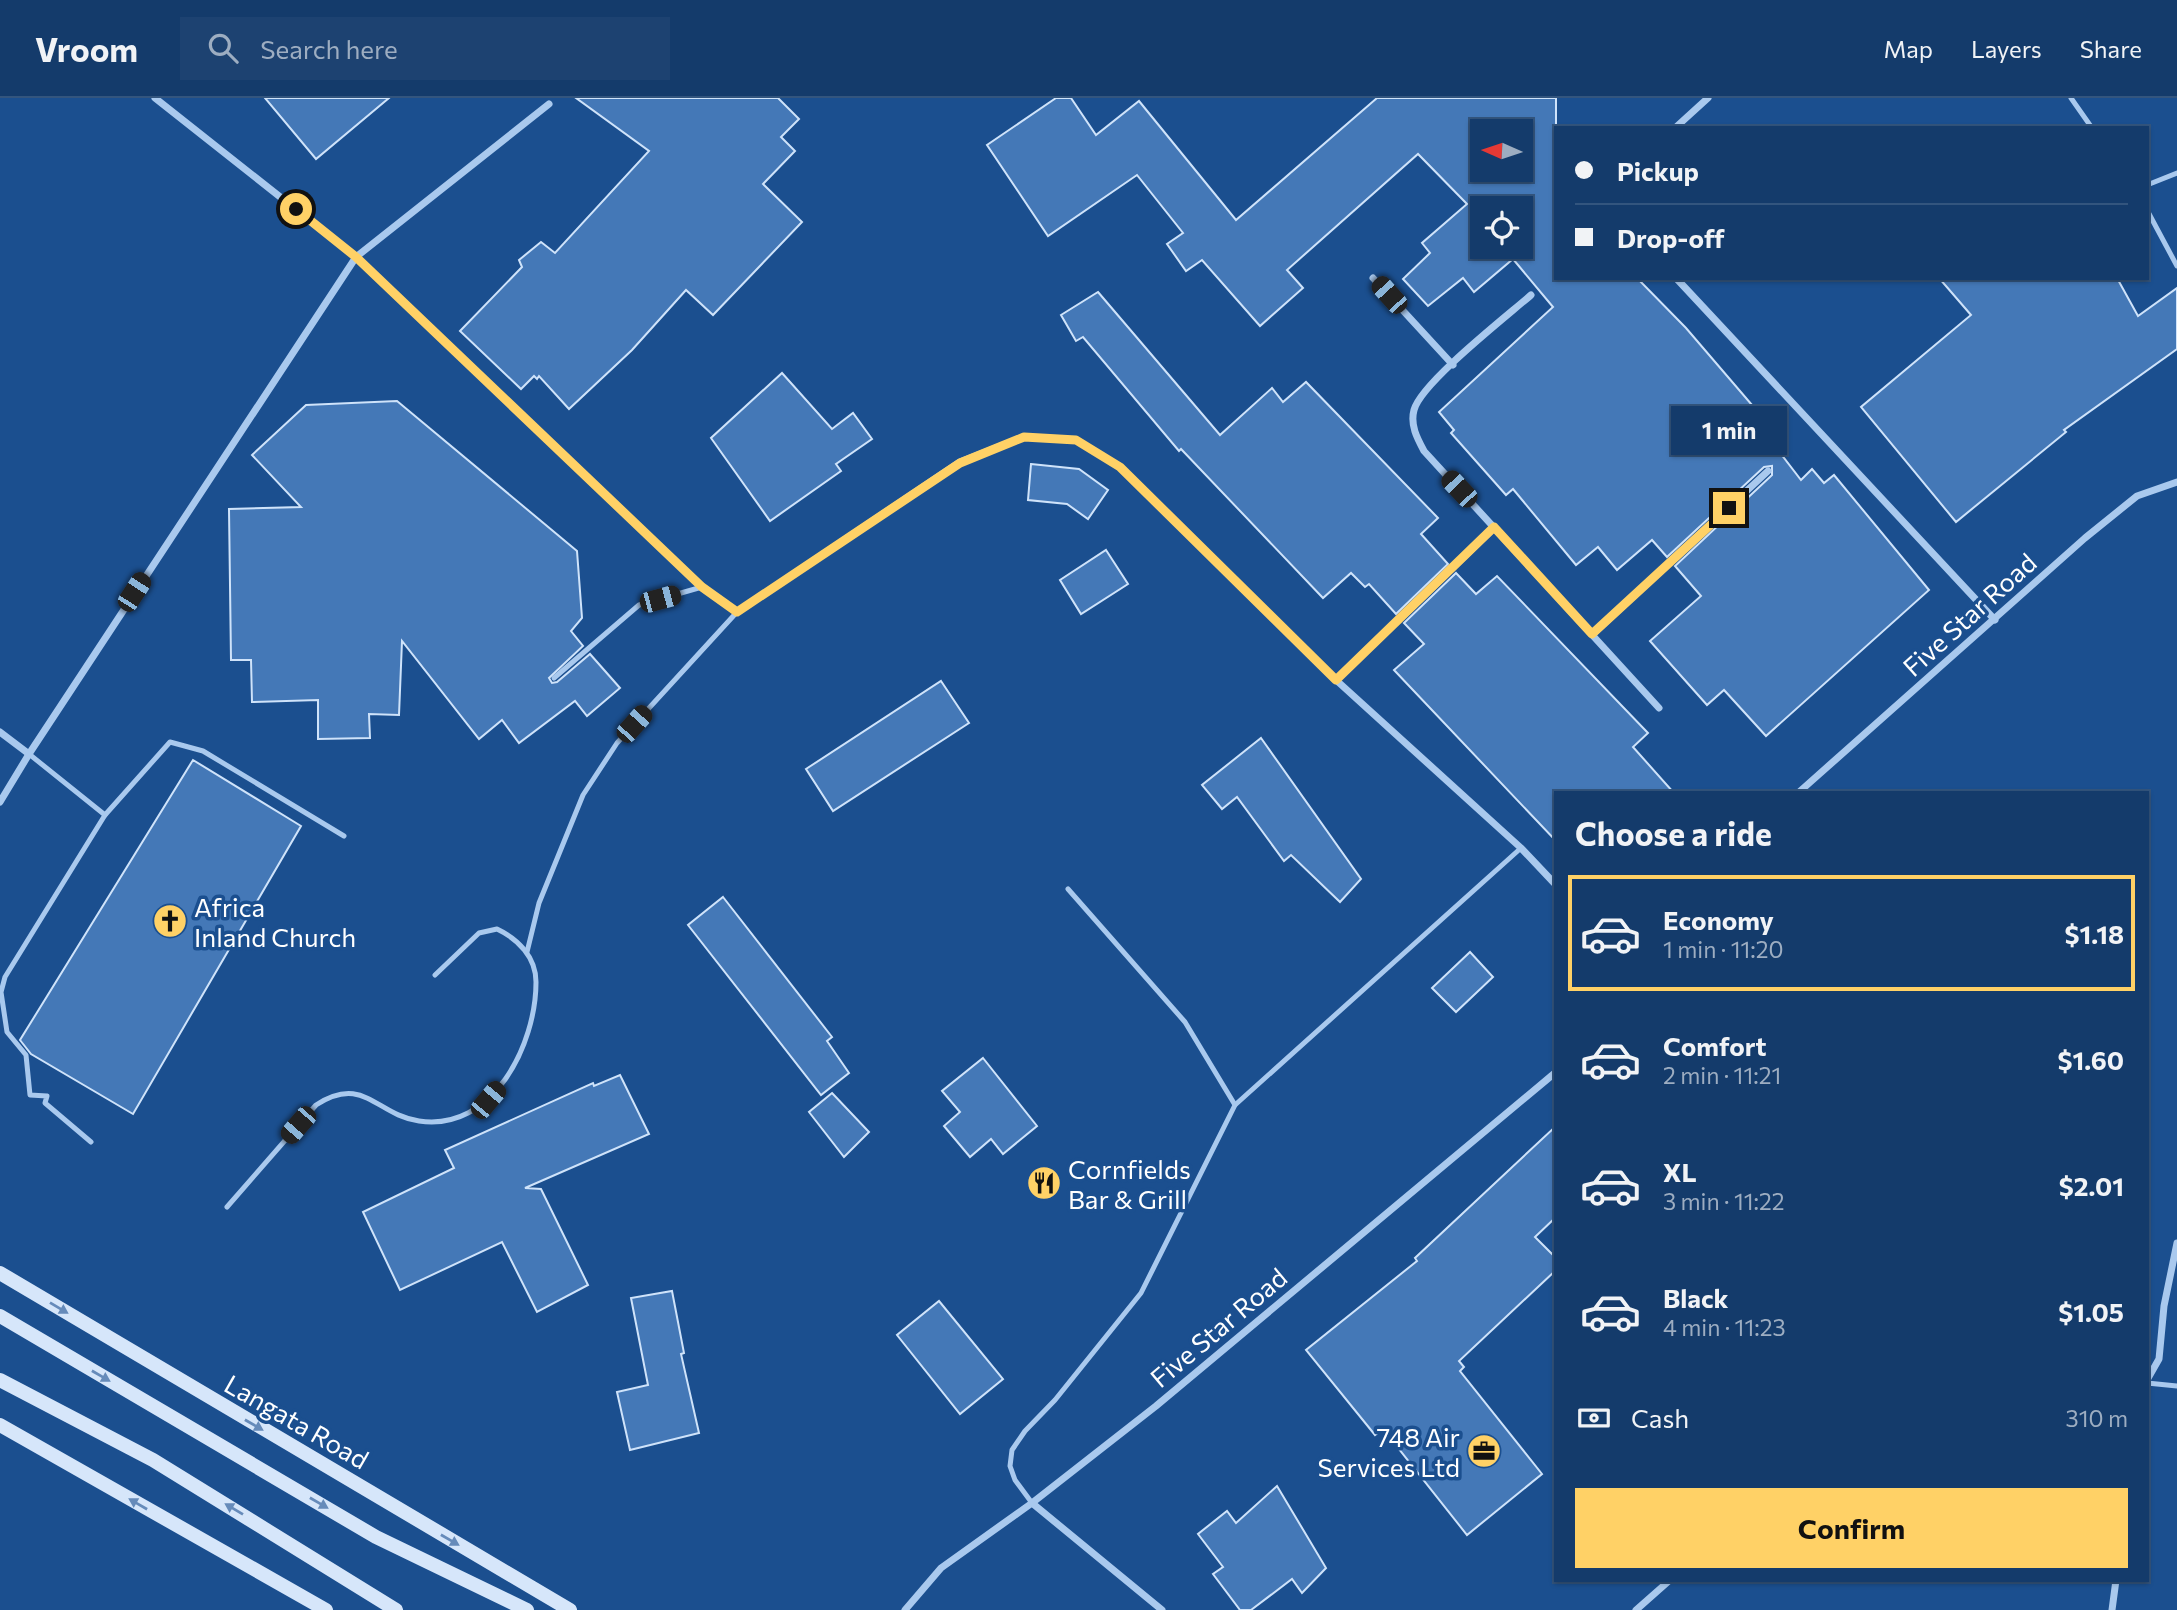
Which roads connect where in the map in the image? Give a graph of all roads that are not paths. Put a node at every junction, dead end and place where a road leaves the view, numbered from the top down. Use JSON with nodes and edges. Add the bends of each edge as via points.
{"nodes":[{"id":1,"x":155,"y":98,"type":"edge"},
{"id":2,"x":1708,"y":98,"type":"edge"},
{"id":3,"x":2071,"y":98,"type":"edge"},
{"id":4,"x":549,"y":104,"type":"dead end"},
{"id":5,"x":1677,"y":126,"type":"edge"},
{"id":6,"x":2091,"y":126,"type":"edge"},
{"id":7,"x":2177,"y":173,"type":"edge"},
{"id":8,"x":2149,"y":184,"type":"edge"},
{"id":9,"x":2149,"y":214,"type":"edge"},
{"id":10,"x":356,"y":257,"type":"junction"},
{"id":11,"x":2177,"y":266,"type":"edge"},
{"id":12,"x":1373,"y":278,"type":"dead end"},
{"id":13,"x":1678,"y":280,"type":"edge"},
{"id":14,"x":1531,"y":295,"type":"dead end"},
{"id":15,"x":1453,"y":365,"type":"junction"},
{"id":16,"x":1768,"y":471,"type":"dead end"},
{"id":17,"x":2177,"y":482,"type":"edge"},
{"id":18,"x":1494,"y":527,"type":"junction"},
{"id":19,"x":702,"y":587,"type":"junction"},
{"id":20,"x":737,"y":612,"type":"junction"},
{"id":21,"x":1995,"y":620,"type":"junction"},
{"id":22,"x":1592,"y":634,"type":"junction"},
{"id":23,"x":554,"y":678,"type":"dead end"},
{"id":24,"x":1336,"y":680,"type":"junction"},
{"id":25,"x":1659,"y":708,"type":"dead end"},
{"id":26,"x":0,"y":732,"type":"edge"},
{"id":27,"x":29,"y":754,"type":"junction"},
{"id":28,"x":1800,"y":791,"type":"edge"},
{"id":29,"x":0,"y":802,"type":"edge"},
{"id":30,"x":105,"y":816,"type":"junction"},
{"id":31,"x":344,"y":836,"type":"dead end"},
{"id":32,"x":1521,"y":848,"type":"junction"},
{"id":33,"x":1554,"y":883,"type":"edge"},
{"id":34,"x":1068,"y":888,"type":"dead end"},
{"id":35,"x":527,"y":952,"type":"junction"},
{"id":36,"x":435,"y":975,"type":"dead end"},
{"id":37,"x":1554,"y":1074,"type":"edge"},
{"id":38,"x":1235,"y":1105,"type":"junction"},
{"id":39,"x":91,"y":1142,"type":"dead end"},
{"id":40,"x":227,"y":1207,"type":"dead end"},
{"id":41,"x":2177,"y":1243,"type":"edge"},
{"id":42,"x":0,"y":1273,"type":"edge"},
{"id":43,"x":0,"y":1316,"type":"edge"},
{"id":44,"x":2149,"y":1377,"type":"edge"},
{"id":45,"x":0,"y":1380,"type":"edge"},
{"id":46,"x":2149,"y":1381,"type":"edge"},
{"id":47,"x":2177,"y":1386,"type":"edge"},
{"id":48,"x":0,"y":1426,"type":"edge"},
{"id":49,"x":1032,"y":1503,"type":"junction"},
{"id":50,"x":1668,"y":1582,"type":"edge"},
{"id":51,"x":2116,"y":1582,"type":"edge"},
{"id":52,"x":326,"y":1610,"type":"edge"},
{"id":53,"x":396,"y":1610,"type":"edge"},
{"id":54,"x":527,"y":1610,"type":"edge"},
{"id":55,"x":570,"y":1610,"type":"edge"},
{"id":56,"x":905,"y":1610,"type":"edge"},
{"id":57,"x":1162,"y":1610,"type":"edge"},
{"id":58,"x":1636,"y":1610,"type":"edge"},
{"id":59,"x":2112,"y":1610,"type":"edge"}],
"edges":[{"from":1,"to":10,"type":"street"},
{"from":2,"to":5,"type":"street"},
{"from":3,"to":6,"type":"lane"},
{"from":4,"to":10,"type":"street"},
{"from":7,"to":8,"type":"lane"},
{"from":9,"to":11,"type":"lane"},
{"from":10,"to":19,"type":"street"},
{"from":10,"to":27,"type":"street"},
{"from":12,"to":15,"type":"street"},
{"from":13,"to":21,"type":"street"},
{"from":14,"to":15,"type":"street"},
{"from":15,"to":18,"type":"street","via":[[1426,388],[1414,409],[1414,431],[1424,451]]},
{"from":16,"to":22,"type":"street"},
{"from":17,"to":21,"type":"street","name":"Five Star Road","via":[[2137,496]]},
{"from":18,"to":22,"type":"street"},
{"from":18,"to":24,"type":"street"},
{"from":19,"to":20,"type":"street"},
{"from":19,"to":23,"type":"lane","via":[[639,605]]},
{"from":20,"to":24,"type":"street","via":[[960,463],[1024,437],[1076,440],[1120,467]]},
{"from":20,"to":35,"type":"lane","via":[[617,743],[583,795],[539,903]]},
{"from":21,"to":28,"type":"street","name":"Five Star Road"},
{"from":22,"to":25,"type":"street"},
{"from":24,"to":32,"type":"street"},
{"from":26,"to":27,"type":"street"},
{"from":27,"to":29,"type":"street"},
{"from":27,"to":30,"type":"lane"},
{"from":30,"to":31,"type":"lane","via":[[170,742],[203,751]]},
{"from":30,"to":39,"type":"lane","via":[[5,977],[1,992],[7,1032],[26,1055],[30,1095],[47,1096],[45,1103],[57,1116]]},
{"from":32,"to":33,"type":"street"},
{"from":32,"to":38,"type":"lane"},
{"from":34,"to":38,"type":"lane","via":[[1185,1022]]},
{"from":35,"to":36,"type":"lane","via":[[507,933],[488,929]]},
{"from":35,"to":40,"type":"lane","via":[[536,982],[530,1025],[514,1067],[488,1100],[446,1123],[417,1121],[374,1100],[348,1092],[333,1093],[316,1105]]},
{"from":37,"to":49,"type":"street","name":"Five Star Road","via":[[1167,1397]]},
{"from":38,"to":49,"type":"lane","via":[[1141,1293],[1012,1450],[1010,1466],[1015,1480]]},
{"from":41,"to":44,"type":"street","via":[[2159,1359]]},
{"from":42,"to":55,"type":"main road","name":"Langata Road","one_way":true},
{"from":43,"to":54,"type":"main road","one_way":true,"via":[[376,1536]]},
{"from":53,"to":45,"type":"main road","one_way":true,"via":[[153,1460]]},
{"from":46,"to":47,"type":"lane"},
{"from":52,"to":48,"type":"main road","one_way":true},
{"from":49,"to":56,"type":"street","name":"Five Star Road","via":[[941,1568]]},
{"from":49,"to":57,"type":"street"},
{"from":50,"to":58,"type":"street"},
{"from":51,"to":59,"type":"street"}]}
